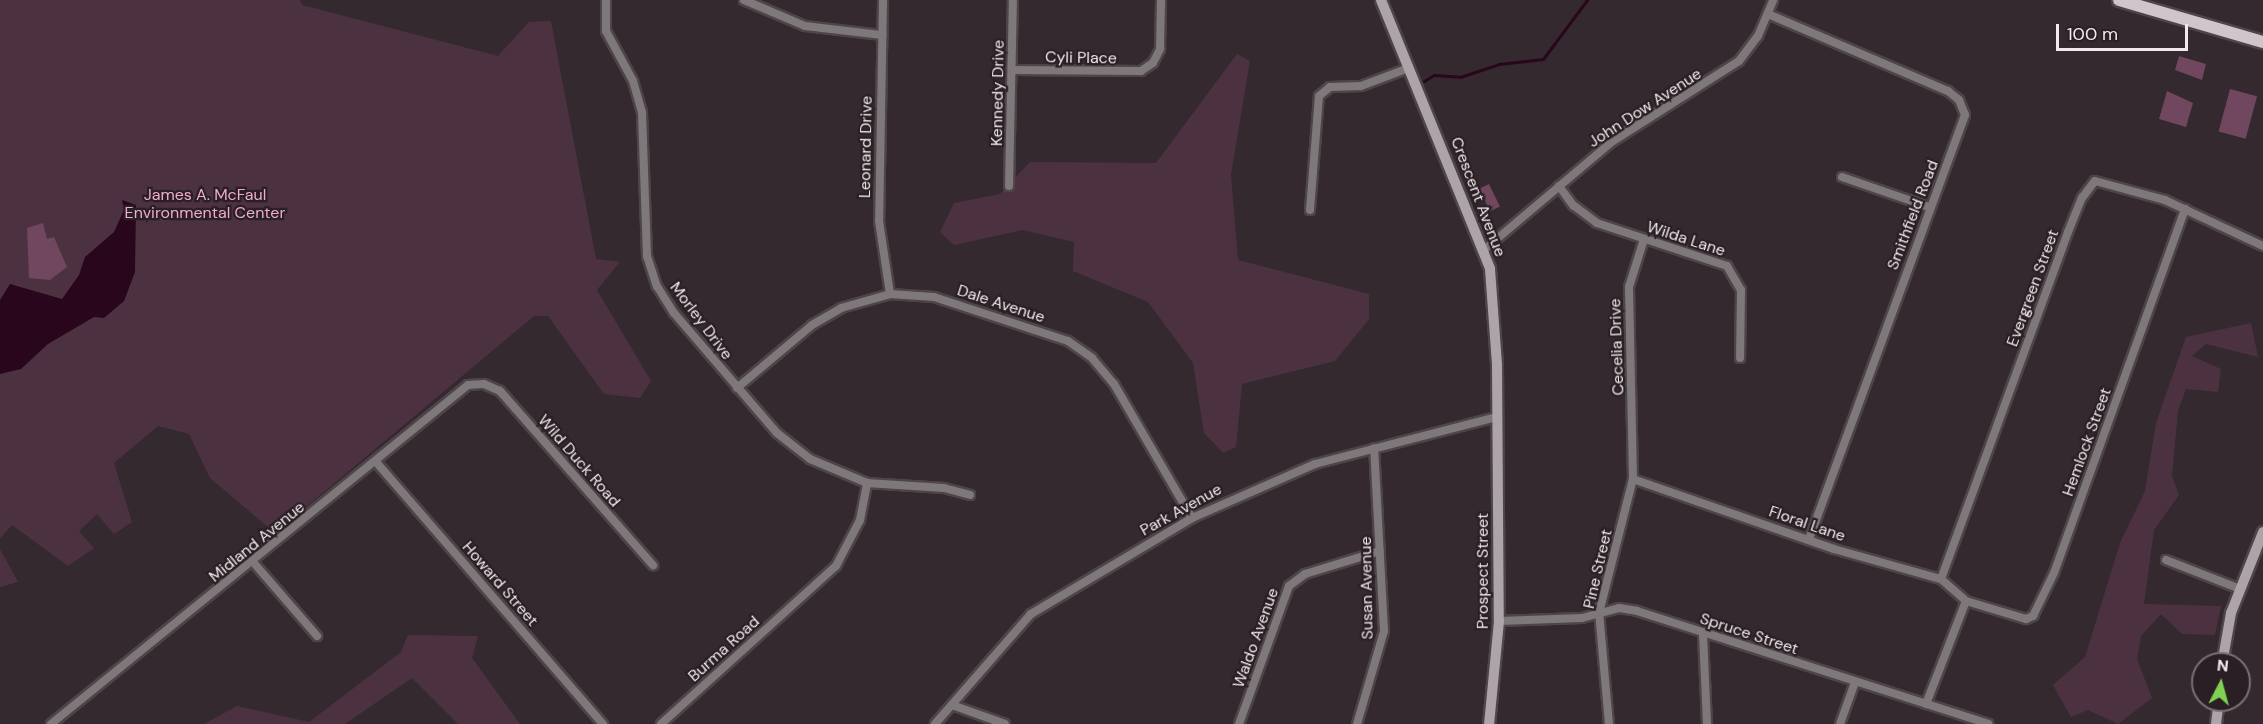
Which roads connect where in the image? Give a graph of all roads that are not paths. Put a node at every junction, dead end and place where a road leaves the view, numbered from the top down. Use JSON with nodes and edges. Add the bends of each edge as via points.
{"nodes":[{"id":1,"x":606,"y":0,"type":"edge"},
{"id":2,"x":744,"y":0,"type":"edge"},
{"id":3,"x":883,"y":0,"type":"edge"},
{"id":4,"x":1013,"y":0,"type":"edge"},
{"id":5,"x":1161,"y":0,"type":"edge"},
{"id":6,"x":1381,"y":0,"type":"edge"},
{"id":7,"x":1773,"y":0,"type":"edge"},
{"id":8,"x":2119,"y":0,"type":"edge"},
{"id":9,"x":1768,"y":14,"type":"junction"},
{"id":10,"x":882,"y":35,"type":"junction"},
{"id":11,"x":2263,"y":42,"type":"edge"},
{"id":12,"x":1409,"y":68,"type":"junction"},
{"id":13,"x":1012,"y":70,"type":"junction"},
{"id":14,"x":1842,"y":177,"type":"dead end"},
{"id":15,"x":1009,"y":186,"type":"dead end"},
{"id":16,"x":1559,"y":186,"type":"junction"},
{"id":17,"x":1929,"y":207,"type":"junction"},
{"id":18,"x":2185,"y":208,"type":"junction"},
{"id":19,"x":1310,"y":210,"type":"dead end"},
{"id":20,"x":1644,"y":239,"type":"junction"},
{"id":21,"x":2263,"y":246,"type":"edge"},
{"id":22,"x":1485,"y":249,"type":"junction"},
{"id":23,"x":890,"y":294,"type":"junction"},
{"id":24,"x":1740,"y":358,"type":"dead end"},
{"id":25,"x":480,"y":384,"type":"joint"},
{"id":26,"x":737,"y":388,"type":"junction"},
{"id":27,"x":1497,"y":417,"type":"junction"},
{"id":28,"x":1374,"y":448,"type":"junction"},
{"id":29,"x":1633,"y":456,"type":"joint"},
{"id":30,"x":376,"y":462,"type":"junction"},
{"id":31,"x":1633,"y":479,"type":"junction"},
{"id":32,"x":867,"y":483,"type":"junction"},
{"id":33,"x":970,"y":495,"type":"dead end"},
{"id":34,"x":1191,"y":518,"type":"junction"},
{"id":35,"x":2263,"y":532,"type":"edge"},
{"id":36,"x":1809,"y":538,"type":"junction"},
{"id":37,"x":1380,"y":550,"type":"junction"},
{"id":38,"x":2166,"y":560,"type":"dead end"},
{"id":39,"x":253,"y":562,"type":"junction"},
{"id":40,"x":653,"y":566,"type":"dead end"},
{"id":41,"x":1941,"y":579,"type":"junction"},
{"id":42,"x":2240,"y":589,"type":"junction"},
{"id":43,"x":1966,"y":601,"type":"junction"},
{"id":44,"x":1599,"y":613,"type":"junction"},
{"id":45,"x":1499,"y":621,"type":"junction"},
{"id":46,"x":1703,"y":634,"type":"junction"},
{"id":47,"x":317,"y":636,"type":"dead end"},
{"id":48,"x":2225,"y":652,"type":"edge"},
{"id":49,"x":1855,"y":682,"type":"junction"},
{"id":50,"x":1926,"y":704,"type":"junction"},
{"id":51,"x":952,"y":705,"type":"junction"},
{"id":52,"x":51,"y":724,"type":"edge"},
{"id":53,"x":603,"y":724,"type":"edge"},
{"id":54,"x":661,"y":724,"type":"edge"},
{"id":55,"x":935,"y":724,"type":"edge"},
{"id":56,"x":1005,"y":724,"type":"edge"},
{"id":57,"x":1239,"y":724,"type":"edge"},
{"id":58,"x":1357,"y":724,"type":"edge"},
{"id":59,"x":1489,"y":724,"type":"edge"},
{"id":60,"x":1609,"y":724,"type":"edge"},
{"id":61,"x":1707,"y":724,"type":"edge"},
{"id":62,"x":1840,"y":724,"type":"edge"},
{"id":63,"x":1988,"y":724,"type":"edge"}],
"edges":[{"from":1,"to":26,"type":"street","name":"Morley Drive","via":[[606,31],[640,103],[646,157],[645,238],[651,271],[674,313]]},
{"from":2,"to":10,"type":"street","via":[[805,26]]},
{"from":3,"to":10,"type":"street","name":"Leonard Drive"},
{"from":4,"to":13,"type":"street","name":"Kennedy Drive"},
{"from":5,"to":13,"type":"street","name":"Cyli Place","via":[[1160,49],[1148,67],[1134,73]]},
{"from":6,"to":12,"type":"main road","name":"Crescent Avenue"},
{"from":7,"to":9,"type":"street","name":"John Dow Avenue"},
{"from":8,"to":11,"type":"main road"},
{"from":9,"to":16,"type":"street","name":"John Dow Avenue","via":[[1750,49],[1729,70],[1613,141]]},
{"from":9,"to":17,"type":"street","name":"Smithfield Road","via":[[1948,91],[1959,100],[1964,123]]},
{"from":10,"to":23,"type":"street","name":"Leonard Drive","via":[[879,221]]},
{"from":12,"to":19,"type":"street","via":[[1361,86],[1330,87],[1318,96]]},
{"from":12,"to":22,"type":"main road","name":"Crescent Avenue"},
{"from":13,"to":15,"type":"street","name":"Kennedy Drive"},
{"from":14,"to":17,"type":"street"},
{"from":16,"to":20,"type":"street","name":"Wilda Lane","via":[[1573,205],[1597,223]]},
{"from":16,"to":22,"type":"street","name":"John Dow Avenue"},
{"from":17,"to":36,"type":"street","name":"Smithfield Road"},
{"from":18,"to":21,"type":"street","name":"Evergreen Street"},
{"from":18,"to":41,"type":"street","name":"Evergreen Street","via":[[2104,180],[2089,188],[2068,232]]},
{"from":18,"to":43,"type":"street","name":"Hemlock Street","via":[[2038,610],[2026,619]]},
{"from":20,"to":24,"type":"street","name":"Wilda Lane","via":[[1719,262],[1733,272],[1741,290]]},
{"from":20,"to":29,"type":"street","name":"Cecelia Drive","via":[[1629,287]]},
{"from":22,"to":27,"type":"main road","name":"Crescent Avenue","via":[[1493,290]]},
{"from":23,"to":26,"type":"street","name":"Dale Avenue","via":[[826,316]]},
{"from":23,"to":34,"type":"street","name":"Dale Avenue","via":[[934,297],[1080,348],[1114,384]]},
{"from":25,"to":30,"type":"street","name":"Midland Avenue","via":[[461,389]]},
{"from":25,"to":40,"type":"street","name":"Wild Duck Road","via":[[500,391]]},
{"from":26,"to":32,"type":"street","name":"Morley Drive","via":[[793,447],[828,469]]},
{"from":27,"to":28,"type":"street","name":"Park Avenue"},
{"from":27,"to":45,"type":"main road","name":"Prospect Street"},
{"from":28,"to":34,"type":"street","name":"Park Avenue","via":[[1282,476]]},
{"from":28,"to":37,"type":"street","name":"Susan Avenue"},
{"from":29,"to":31,"type":"street","name":"Pine Street"},
{"from":30,"to":39,"type":"street","name":"Midland Avenue"},
{"from":30,"to":53,"type":"street","name":"Howard Street"},
{"from":31,"to":36,"type":"street","name":"Floral Lane"},
{"from":31,"to":44,"type":"street","name":"Pine Street"},
{"from":32,"to":33,"type":"street","name":"Morley Drive","via":[[944,488]]},
{"from":32,"to":54,"type":"street","name":"Burma Road","via":[[860,520],[846,551],[806,596]]},
{"from":34,"to":51,"type":"street","name":"Park Avenue","via":[[1031,614]]},
{"from":35,"to":42,"type":"main road"},
{"from":36,"to":41,"type":"street","name":"Floral Lane"},
{"from":37,"to":57,"type":"street","name":"Waldo Avenue","via":[[1305,574],[1289,586]]},
{"from":37,"to":58,"type":"street","name":"Susan Avenue","via":[[1382,649]]},
{"from":38,"to":42,"type":"street"},
{"from":39,"to":47,"type":"street"},
{"from":39,"to":52,"type":"street","name":"Midland Avenue"},
{"from":41,"to":43,"type":"street","name":"Floral Lane"},
{"from":42,"to":48,"type":"main road"},
{"from":43,"to":50,"type":"street"},
{"from":44,"to":45,"type":"street","name":"Spruce Street","via":[[1561,620]]},
{"from":44,"to":46,"type":"street","name":"Spruce Street","via":[[1619,608],[1637,611]]},
{"from":44,"to":60,"type":"street","name":"Pine Street"},
{"from":45,"to":59,"type":"main road","name":"Prospect Street"},
{"from":46,"to":49,"type":"street","name":"Spruce Street"},
{"from":46,"to":61,"type":"street"},
{"from":49,"to":50,"type":"street","name":"Spruce Street"},
{"from":49,"to":62,"type":"street"},
{"from":50,"to":63,"type":"street","name":"Spruce Street"},
{"from":51,"to":55,"type":"street","name":"Park Avenue"},
{"from":51,"to":56,"type":"street"}]}
